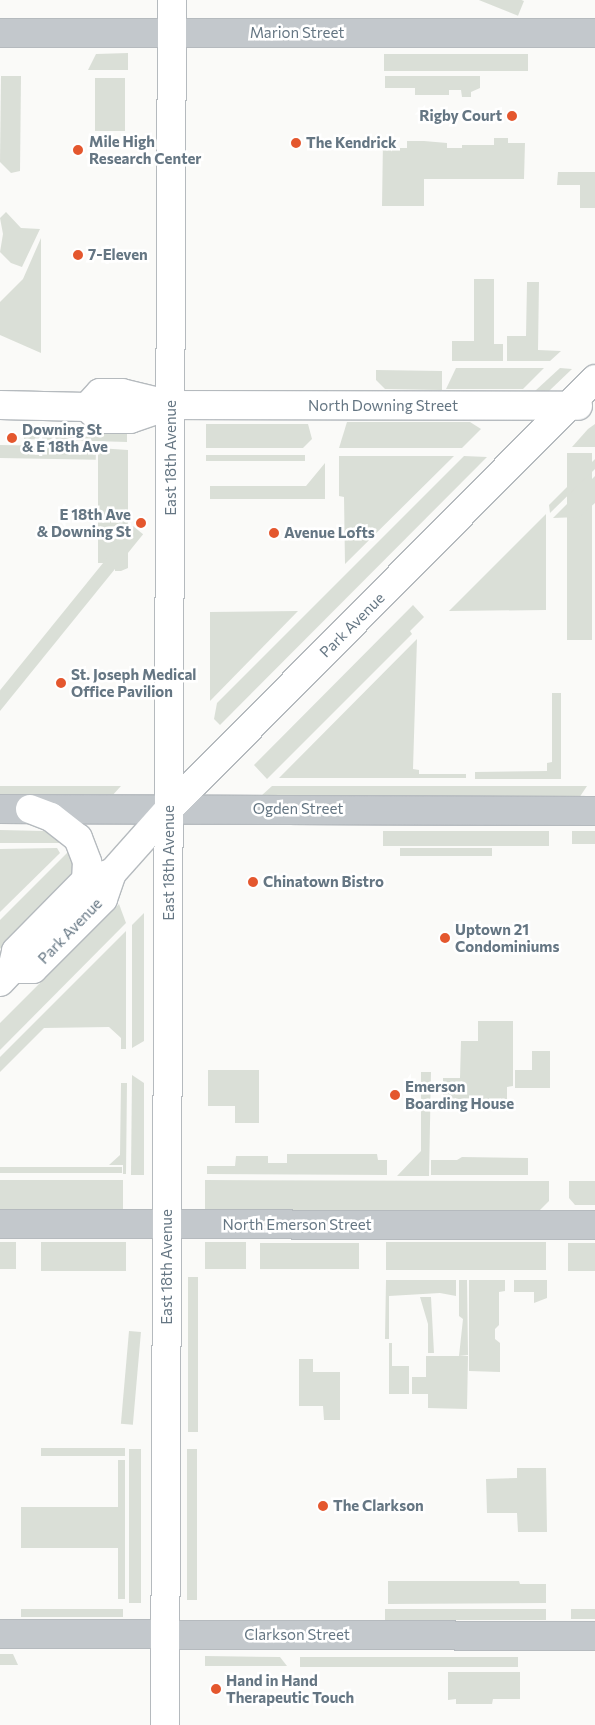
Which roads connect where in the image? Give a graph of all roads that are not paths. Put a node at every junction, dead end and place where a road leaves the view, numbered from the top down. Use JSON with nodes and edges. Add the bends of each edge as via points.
{"nodes":[{"id":1,"x":172,"y":0,"type":"edge"},
{"id":2,"x":0,"y":33,"type":"edge"},
{"id":3,"x":172,"y":33,"type":"junction"},
{"id":4,"x":595,"y":33,"type":"edge"},
{"id":5,"x":595,"y":379,"type":"edge"},
{"id":6,"x":0,"y":405,"type":"edge"},
{"id":7,"x":171,"y":405,"type":"junction"},
{"id":8,"x":568,"y":406,"type":"junction"},
{"id":9,"x":595,"y":406,"type":"edge"},
{"id":10,"x":0,"y":809,"type":"edge"},
{"id":11,"x":30,"y":809,"type":"junction"},
{"id":12,"x":169,"y":809,"type":"junction"},
{"id":13,"x":595,"y":811,"type":"edge"},
{"id":14,"x":112,"y":873,"type":"junction"},
{"id":15,"x":86,"y":880,"type":"junction"},
{"id":16,"x":6,"y":976,"type":"edge"},
{"id":17,"x":0,"y":1224,"type":"edge"},
{"id":18,"x":167,"y":1224,"type":"junction"},
{"id":19,"x":595,"y":1225,"type":"edge"},
{"id":20,"x":0,"y":1634,"type":"edge"},
{"id":21,"x":165,"y":1635,"type":"junction"},
{"id":22,"x":595,"y":1636,"type":"edge"},
{"id":23,"x":165,"y":1725,"type":"edge"}],
"edges":[{"from":1,"to":3,"type":"main road","name":"East 18th Avenue"},
{"from":2,"to":3,"type":"street","name":"Marion Street"},
{"from":3,"to":4,"type":"street","name":"Marion Street"},
{"from":3,"to":7,"type":"main road","name":"East 18th Avenue"},
{"from":5,"to":8,"type":"main road","name":"Park Avenue"},
{"from":6,"to":7,"type":"main road","name":"North Downing Street","via":[[87,407],[100,393],[122,393]]},
{"from":7,"to":8,"type":"main road","name":"North Downing Street"},
{"from":7,"to":12,"type":"main road","name":"East 18th Avenue"},
{"from":8,"to":9,"type":"main road","name":"North Downing Street"},
{"from":8,"to":12,"type":"main road","name":"Park Avenue"},
{"from":10,"to":11,"type":"street","name":"Ogden Street"},
{"from":11,"to":12,"type":"street","name":"Ogden Street"},
{"from":11,"to":15,"type":"main road","via":[[51,817],[78,838],[87,862]]},
{"from":12,"to":13,"type":"street","name":"Ogden Street"},
{"from":12,"to":14,"type":"main road","name":"Park Avenue"},
{"from":12,"to":18,"type":"main road","name":"East 18th Avenue"},
{"from":14,"to":15,"type":"main road","name":"Park Avenue"},
{"from":14,"to":16,"type":"main road","name":"Park Avenue","via":[[103,899],[33,969]]},
{"from":15,"to":16,"type":"main road","name":"Park Avenue","via":[[16,951]]},
{"from":17,"to":18,"type":"street","name":"North Emerson Street"},
{"from":18,"to":19,"type":"street","name":"North Emerson Street"},
{"from":18,"to":21,"type":"main road","name":"East 18th Avenue"},
{"from":20,"to":21,"type":"street","name":"Clarkson Street"},
{"from":21,"to":22,"type":"street","name":"Clarkson Street"},
{"from":21,"to":23,"type":"main road","name":"East 18th Avenue"}]}
